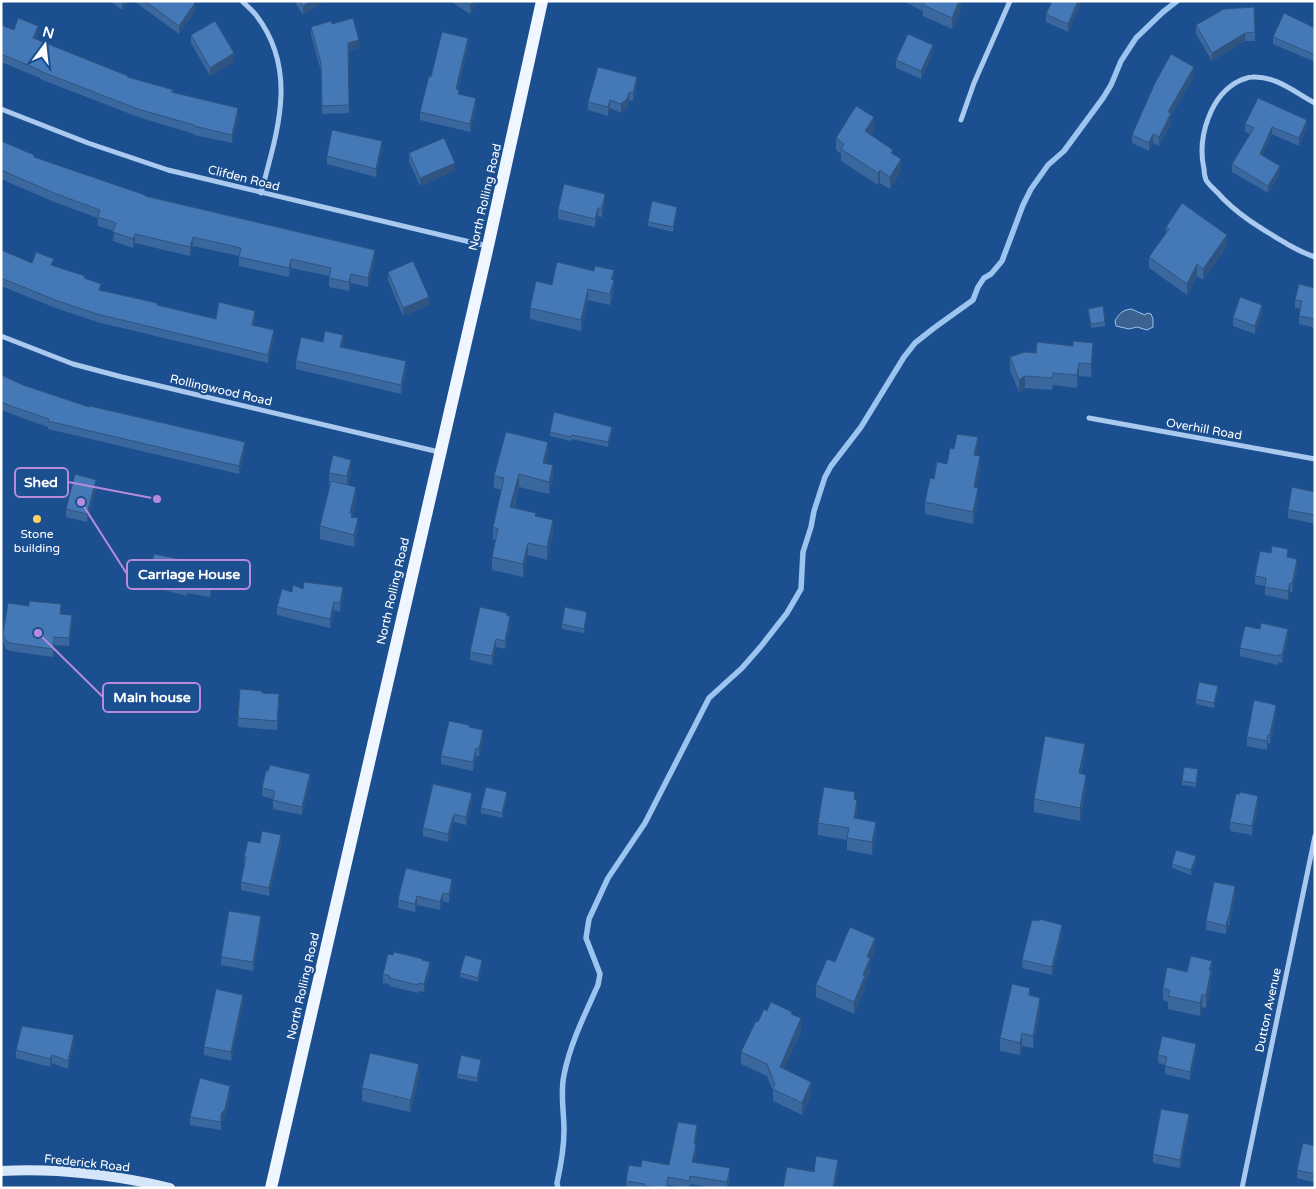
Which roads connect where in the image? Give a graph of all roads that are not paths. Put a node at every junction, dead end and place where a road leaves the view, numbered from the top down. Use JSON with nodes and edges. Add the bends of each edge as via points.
{"nodes":[{"id":1,"x":242,"y":1,"type":"edge"},
{"id":2,"x":542,"y":1,"type":"edge"},
{"id":3,"x":1010,"y":1,"type":"edge"},
{"id":4,"x":1315,"y":103,"type":"edge"},
{"id":5,"x":1,"y":109,"type":"edge"},
{"id":6,"x":961,"y":120,"type":"dead end"},
{"id":7,"x":261,"y":193,"type":"junction"},
{"id":8,"x":488,"y":246,"type":"junction"},
{"id":9,"x":1315,"y":257,"type":"edge"},
{"id":10,"x":1,"y":336,"type":"edge"},
{"id":11,"x":1089,"y":418,"type":"dead end"},
{"id":12,"x":440,"y":452,"type":"junction"},
{"id":13,"x":1315,"y":459,"type":"edge"},
{"id":14,"x":1315,"y":836,"type":"edge"},
{"id":15,"x":1,"y":1171,"type":"edge"},
{"id":16,"x":170,"y":1188,"type":"edge"},
{"id":17,"x":271,"y":1188,"type":"edge"},
{"id":18,"x":1242,"y":1188,"type":"edge"}],
"edges":[{"from":1,"to":7,"type":"street","via":[[270,37],[280,70],[282,98],[277,132]]},
{"from":2,"to":8,"type":"main road","name":"North Rolling Road"},
{"from":3,"to":6,"type":"street"},
{"from":4,"to":9,"type":"street","via":[[1280,82],[1265,78],[1249,77],[1232,84],[1218,100],[1208,120],[1202,141],[1202,161],[1206,180],[1241,216]]},
{"from":5,"to":7,"type":"street","name":"Clifden Road","via":[[168,170]]},
{"from":7,"to":8,"type":"street","name":"Clifden Road"},
{"from":8,"to":12,"type":"main road","name":"North Rolling Road"},
{"from":10,"to":12,"type":"street","name":"Rollingwood Road","via":[[73,364],[122,377]]},
{"from":11,"to":13,"type":"street","name":"Overhill Road"},
{"from":12,"to":17,"type":"main road","name":"North Rolling Road"},
{"from":14,"to":18,"type":"street","name":"Dutton Avenue"},
{"from":15,"to":16,"type":"main road","name":"Frederick Road","via":[[52,1170],[98,1174]]}]}
